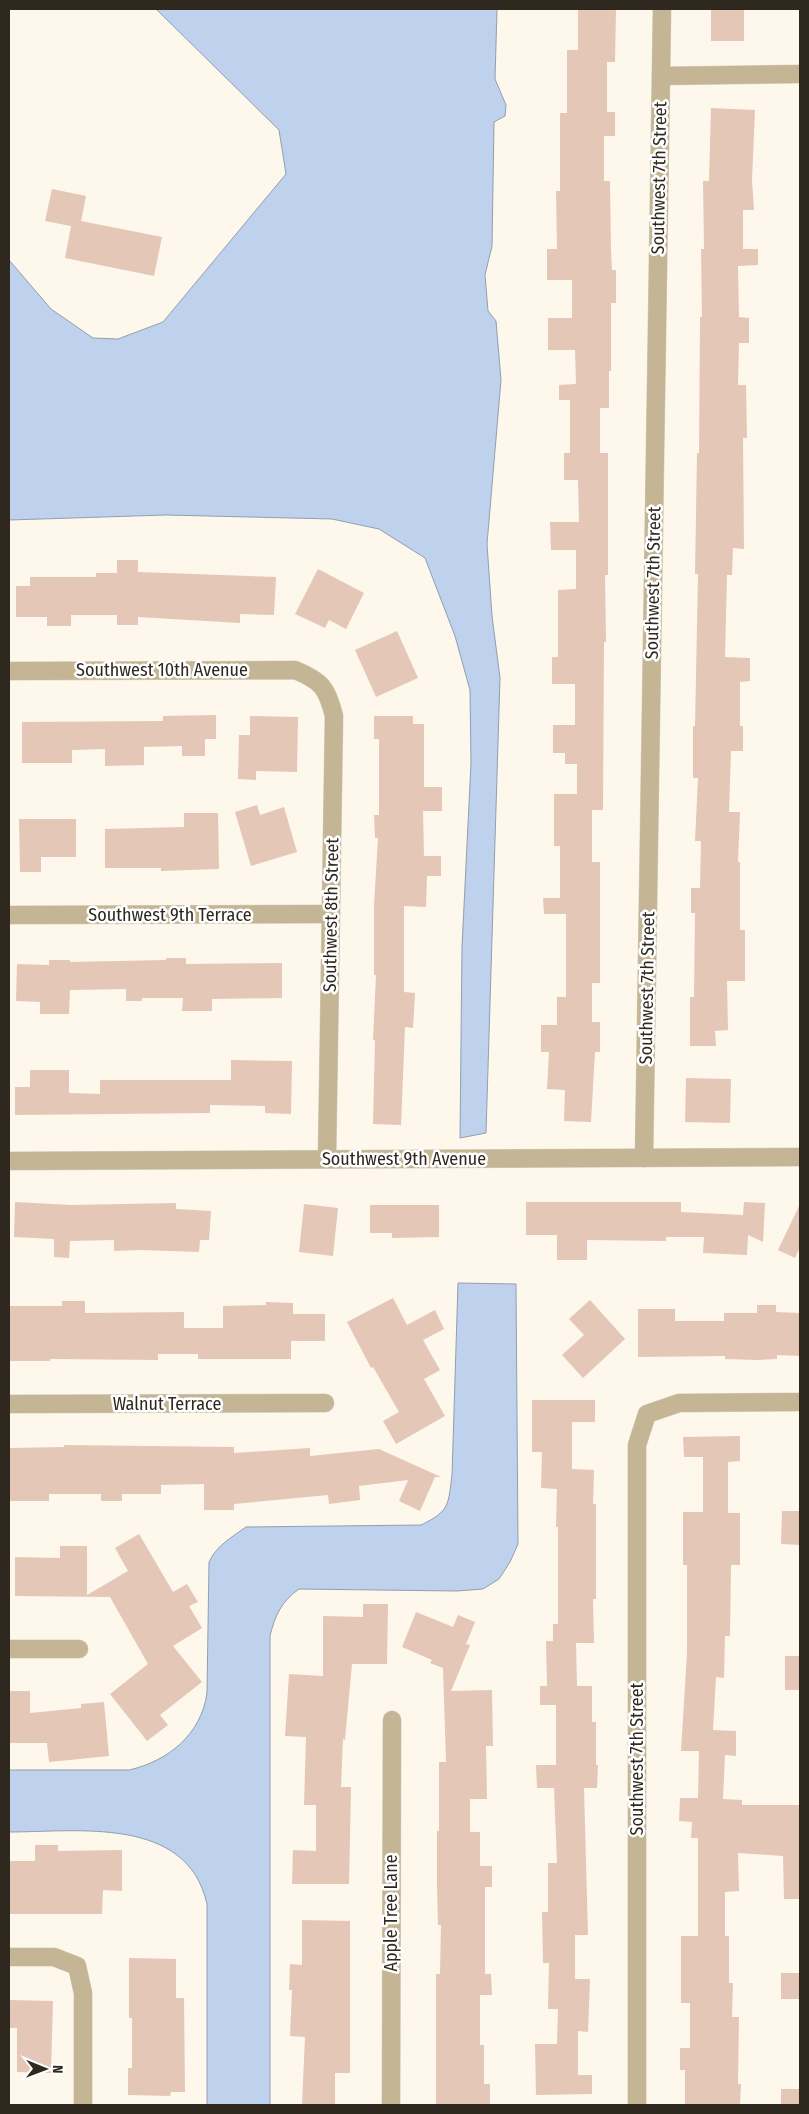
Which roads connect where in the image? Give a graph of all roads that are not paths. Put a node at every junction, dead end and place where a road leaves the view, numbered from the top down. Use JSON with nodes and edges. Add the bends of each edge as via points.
{"nodes":[{"id":1,"x":662,"y":9,"type":"edge"},
{"id":2,"x":800,"y":74,"type":"edge"},
{"id":3,"x":661,"y":76,"type":"junction"},
{"id":4,"x":9,"y":671,"type":"edge"},
{"id":5,"x":314,"y":678,"type":"joint"},
{"id":6,"x":331,"y":914,"type":"junction"},
{"id":7,"x":9,"y":915,"type":"edge"},
{"id":8,"x":800,"y":1157,"type":"edge"},
{"id":9,"x":644,"y":1158,"type":"junction"},
{"id":10,"x":327,"y":1159,"type":"junction"},
{"id":11,"x":9,"y":1161,"type":"edge"},
{"id":12,"x":800,"y":1402,"type":"edge"},
{"id":13,"x":9,"y":1404,"type":"edge"},
{"id":14,"x":324,"y":1404,"type":"dead end"},
{"id":15,"x":9,"y":1649,"type":"edge"},
{"id":16,"x":79,"y":1649,"type":"dead end"},
{"id":17,"x":392,"y":1720,"type":"dead end"},
{"id":18,"x":9,"y":1957,"type":"edge"},
{"id":19,"x":83,"y":2105,"type":"edge"},
{"id":20,"x":391,"y":2105,"type":"edge"},
{"id":21,"x":637,"y":2105,"type":"edge"}],
"edges":[{"from":1,"to":3,"type":"street","name":"Southwest 7th Street"},
{"from":2,"to":3,"type":"street"},
{"from":3,"to":9,"type":"street","name":"Southwest 7th Street"},
{"from":4,"to":5,"type":"street","name":"Southwest 10th Avenue","via":[[295,670]]},
{"from":5,"to":6,"type":"street","name":"Southwest 8th Street","via":[[329,695],[334,716]]},
{"from":6,"to":7,"type":"street","name":"Southwest 9th Terrace"},
{"from":6,"to":10,"type":"street","name":"Southwest 8th Street"},
{"from":8,"to":9,"type":"street","name":"Southwest 9th Avenue"},
{"from":9,"to":10,"type":"street","name":"Southwest 9th Avenue"},
{"from":10,"to":11,"type":"street","name":"Southwest 9th Avenue"},
{"from":12,"to":21,"type":"street","name":"Southwest 7th Street","via":[[679,1402],[647,1414],[637,1445]]},
{"from":13,"to":14,"type":"street","name":"Walnut Terrace"},
{"from":15,"to":16,"type":"street"},
{"from":17,"to":20,"type":"street","name":"Apple Tree Lane"},
{"from":18,"to":19,"type":"street","via":[[54,1957],[76,1966],[83,1993]]}]}
